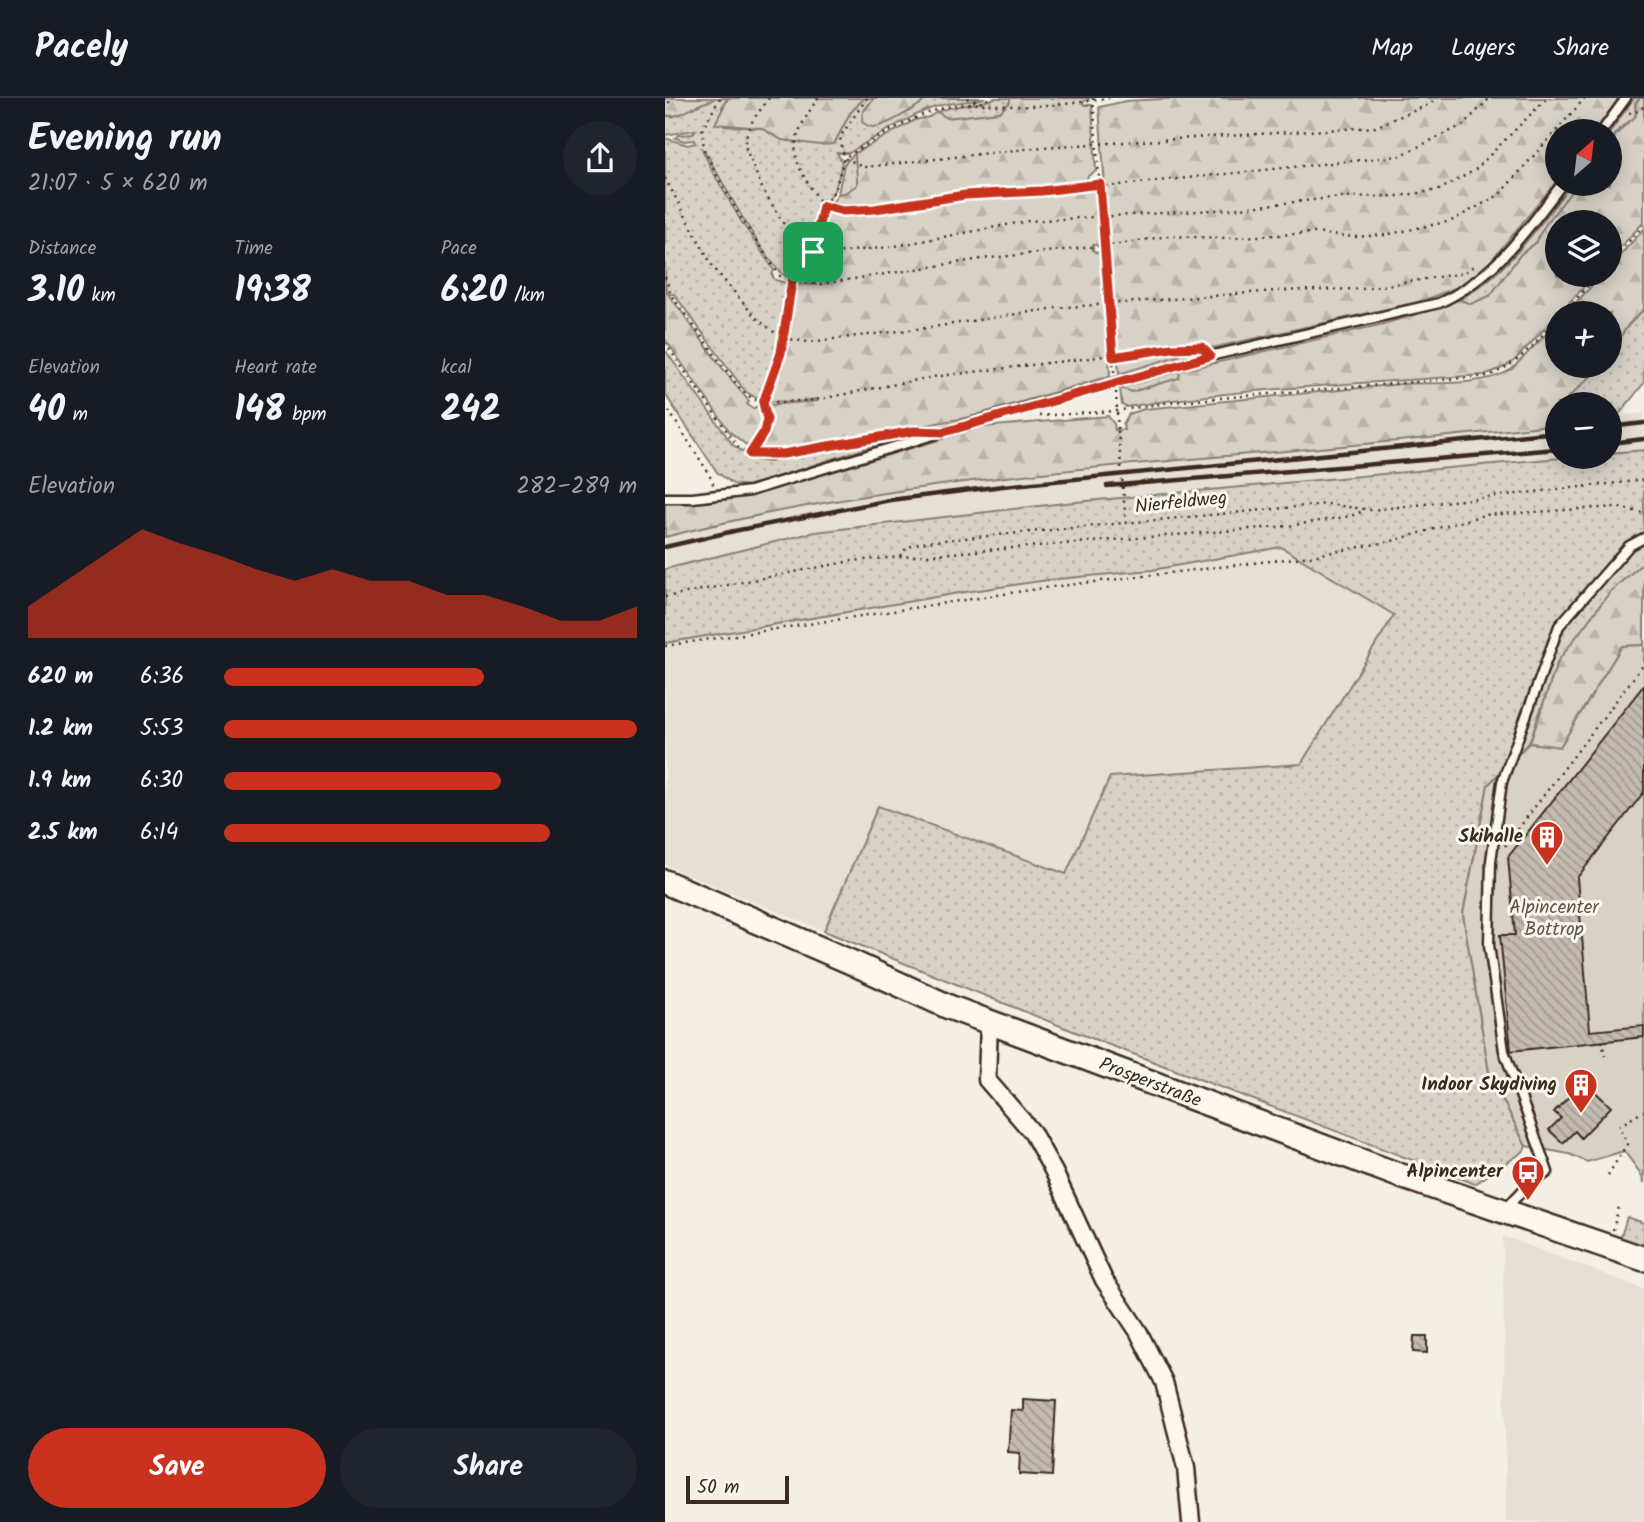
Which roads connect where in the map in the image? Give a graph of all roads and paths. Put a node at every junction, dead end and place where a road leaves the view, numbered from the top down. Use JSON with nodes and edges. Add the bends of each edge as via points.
{"nodes":[{"id":1,"x":672,"y":98,"type":"edge"},
{"id":2,"x":720,"y":98,"type":"edge"},
{"id":3,"x":769,"y":98,"type":"edge"},
{"id":4,"x":818,"y":98,"type":"edge"},
{"id":5,"x":867,"y":98,"type":"edge"},
{"id":6,"x":967,"y":98,"type":"edge"},
{"id":7,"x":990,"y":98,"type":"edge"},
{"id":8,"x":1109,"y":98,"type":"edge"},
{"id":9,"x":1436,"y":98,"type":"edge"},
{"id":10,"x":1490,"y":98,"type":"edge"},
{"id":11,"x":1547,"y":98,"type":"edge"},
{"id":12,"x":1585,"y":98,"type":"edge"},
{"id":13,"x":1626,"y":98,"type":"edge"},
{"id":14,"x":1093,"y":99,"type":"edge"},
{"id":15,"x":979,"y":103,"type":"junction"},
{"id":16,"x":665,"y":109,"type":"edge"},
{"id":17,"x":1611,"y":119,"type":"edge"},
{"id":18,"x":1097,"y":143,"type":"junction"},
{"id":19,"x":844,"y":158,"type":"junction"},
{"id":20,"x":665,"y":178,"type":"edge"},
{"id":21,"x":1100,"y":184,"type":"junction"},
{"id":22,"x":1552,"y":196,"type":"edge"},
{"id":23,"x":823,"y":206,"type":"junction"},
{"id":24,"x":1103,"y":218,"type":"junction"},
{"id":25,"x":1644,"y":225,"type":"edge"},
{"id":26,"x":1105,"y":246,"type":"junction"},
{"id":27,"x":1622,"y":249,"type":"edge"},
{"id":28,"x":813,"y":252,"type":"junction"},
{"id":29,"x":1501,"y":259,"type":"junction"},
{"id":30,"x":665,"y":277,"type":"edge"},
{"id":31,"x":792,"y":281,"type":"junction"},
{"id":32,"x":1587,"y":287,"type":"edge"},
{"id":33,"x":1574,"y":301,"type":"edge"},
{"id":34,"x":1109,"y":304,"type":"junction"},
{"id":35,"x":1545,"y":332,"type":"edge"},
{"id":36,"x":782,"y":338,"type":"junction"},
{"id":37,"x":665,"y":344,"type":"edge"},
{"id":38,"x":1210,"y":356,"type":"junction"},
{"id":39,"x":1113,"y":357,"type":"junction"},
{"id":40,"x":1115,"y":374,"type":"dead end"},
{"id":41,"x":1116,"y":391,"type":"dead end"},
{"id":42,"x":763,"y":403,"type":"junction"},
{"id":43,"x":665,"y":405,"type":"edge"},
{"id":44,"x":1116,"y":411,"type":"junction"},
{"id":45,"x":1035,"y":416,"type":"dead end"},
{"id":46,"x":902,"y":433,"type":"dead end"},
{"id":47,"x":750,"y":454,"type":"junction"},
{"id":48,"x":1644,"y":480,"type":"edge"},
{"id":49,"x":717,"y":496,"type":"junction"},
{"id":50,"x":665,"y":498,"type":"edge"},
{"id":51,"x":1363,"y":511,"type":"junction"},
{"id":52,"x":1644,"y":513,"type":"edge"},
{"id":53,"x":1126,"y":524,"type":"junction"},
{"id":54,"x":1644,"y":538,"type":"edge"},
{"id":55,"x":900,"y":556,"type":"junction"},
{"id":56,"x":665,"y":597,"type":"edge"},
{"id":57,"x":665,"y":646,"type":"edge"},
{"id":58,"x":1644,"y":664,"type":"edge"},
{"id":59,"x":1491,"y":862,"type":"junction"},
{"id":60,"x":665,"y":882,"type":"edge"},
{"id":61,"x":989,"y":1022,"type":"junction"},
{"id":62,"x":1602,"y":1041,"type":"dead end"},
{"id":63,"x":1605,"y":1056,"type":"dead end"},
{"id":64,"x":1644,"y":1111,"type":"edge"},
{"id":65,"x":1608,"y":1175,"type":"dead end"},
{"id":66,"x":1503,"y":1212,"type":"junction"},
{"id":67,"x":1644,"y":1259,"type":"edge"},
{"id":68,"x":1191,"y":1522,"type":"edge"}],
"edges":[{"from":1,"to":16,"type":"path"},
{"from":2,"to":31,"type":"path","via":[[702,130],[704,149],[742,220],[780,276]]},
{"from":3,"to":28,"type":"path","via":[[753,120],[746,149],[762,188],[787,229]]},
{"from":4,"to":23,"type":"path","via":[[795,145],[799,171]]},
{"from":5,"to":19,"type":"path","via":[[840,137]]},
{"from":6,"to":15,"type":"path"},
{"from":7,"to":15,"type":"path"},
{"from":8,"to":14,"type":"path"},
{"from":9,"to":18,"type":"path","via":[[1375,127]]},
{"from":10,"to":21,"type":"path","via":[[1462,125],[1399,156]]},
{"from":11,"to":24,"type":"path","via":[[1475,170],[1439,190]]},
{"from":12,"to":26,"type":"path","via":[[1499,195],[1451,221],[1385,235],[1168,236]]},
{"from":13,"to":17,"type":"lane"},
{"from":14,"to":15,"type":"path","via":[[1015,106]]},
{"from":14,"to":18,"type":"path"},
{"from":15,"to":19,"type":"path","via":[[945,107]]},
{"from":18,"to":19,"type":"path","via":[[865,167]]},
{"from":18,"to":21,"type":"path"},
{"from":19,"to":23,"type":"path","via":[[835,190]]},
{"from":20,"to":36,"type":"path","via":[[713,267],[756,318]]},
{"from":21,"to":23,"type":"path","via":[[965,195],[875,209],[843,211]]},
{"from":21,"to":24,"type":"path"},
{"from":22,"to":29,"type":"lane"},
{"from":23,"to":28,"type":"path"},
{"from":24,"to":26,"type":"path"},
{"from":24,"to":28,"type":"path","via":[[1028,221],[890,247]]},
{"from":25,"to":27,"type":"path"},
{"from":26,"to":31,"type":"path","via":[[981,259],[821,284]]},
{"from":26,"to":34,"type":"path"},
{"from":28,"to":31,"type":"path"},
{"from":29,"to":34,"type":"path","via":[[1490,256],[1463,273],[1362,289]]},
{"from":29,"to":38,"type":"lane","via":[[1470,287],[1439,303]]},
{"from":30,"to":42,"type":"path","via":[[671,295],[741,390]]},
{"from":31,"to":36,"type":"path"},
{"from":32,"to":33,"type":"path"},
{"from":34,"to":36,"type":"path","via":[[809,342]]},
{"from":34,"to":39,"type":"path"},
{"from":35,"to":44,"type":"path","via":[[1508,369],[1488,376],[1171,402]]},
{"from":36,"to":42,"type":"path"},
{"from":37,"to":47,"type":"path","via":[[738,447]]},
{"from":38,"to":39,"type":"path","via":[[1202,347]]},
{"from":38,"to":49,"type":"lane","via":[[750,491]]},
{"from":39,"to":40,"type":"path"},
{"from":39,"to":42,"type":"path","via":[[932,377],[815,400]]},
{"from":41,"to":44,"type":"path","name":"Nierfeldweg"},
{"from":42,"to":47,"type":"path","via":[[764,432]]},
{"from":43,"to":49,"type":"path","via":[[708,472]]},
{"from":44,"to":45,"type":"path"},
{"from":44,"to":53,"type":"path","name":"Nierfeldweg","bridge":true},
{"from":46,"to":47,"type":"path","via":[[783,454]]},
{"from":48,"to":51,"type":"path","name":"Nierfeldweg"},
{"from":49,"to":50,"type":"lane"},
{"from":51,"to":53,"type":"path","name":"Nierfeldweg","via":[[1327,504]]},
{"from":51,"to":55,"type":"path","via":[[1330,520],[1207,534]]},
{"from":52,"to":57,"type":"path","via":[[1616,507],[1484,515],[1392,541],[1313,556],[1042,587]]},
{"from":53,"to":55,"type":"path","via":[[934,541],[905,549]]},
{"from":54,"to":59,"type":"lane","via":[[1629,546],[1559,626],[1502,782]]},
{"from":55,"to":56,"type":"path"},
{"from":58,"to":59,"type":"path"},
{"from":59,"to":66,"type":"lane","via":[[1489,944],[1504,1051],[1548,1172]]},
{"from":60,"to":61,"type":"main road","name":"Prosperstraße"},
{"from":61,"to":66,"type":"main road","name":"Prosperstraße"},
{"from":61,"to":68,"type":"street","via":[[987,1080],[1032,1132],[1104,1280],[1164,1382],[1186,1468]]},
{"from":62,"to":63,"type":"path"},
{"from":64,"to":65,"type":"path","via":[[1619,1126],[1626,1144]]},
{"from":66,"to":67,"type":"main road","name":"Prosperstraße"}]}
